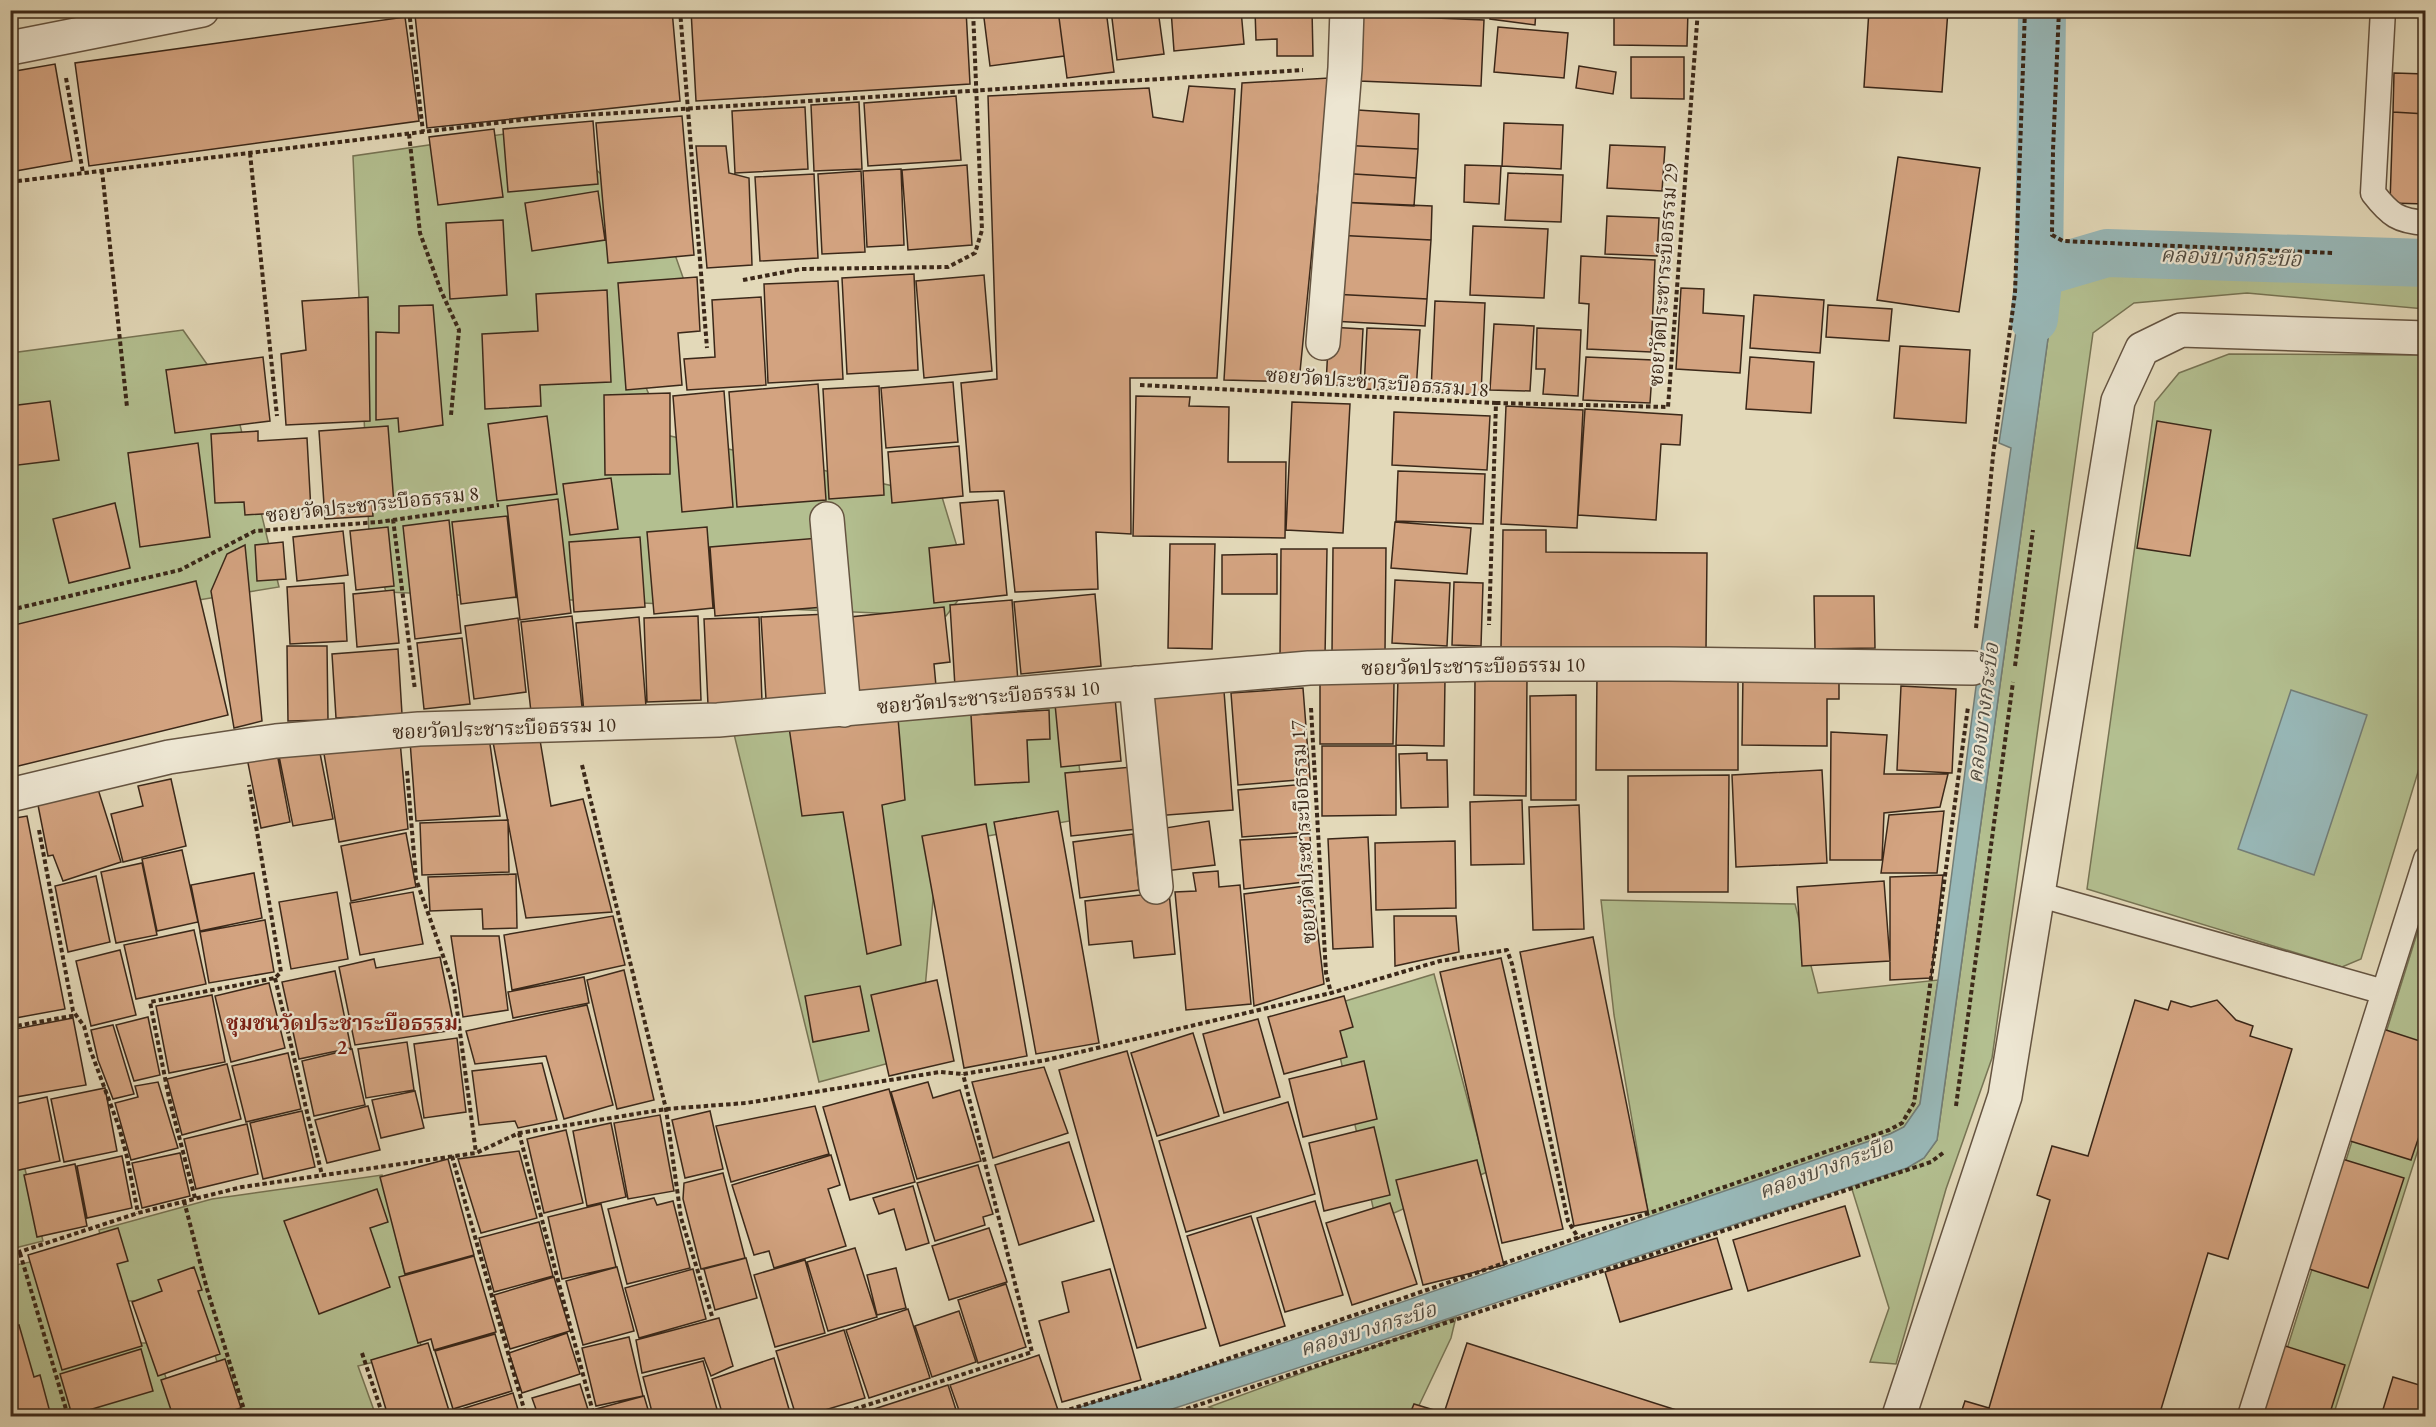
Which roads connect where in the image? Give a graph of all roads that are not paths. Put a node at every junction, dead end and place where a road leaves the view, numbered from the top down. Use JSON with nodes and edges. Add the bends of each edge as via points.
{"nodes":[{"id":1,"x":202,"y":10,"type":"edge"},
{"id":2,"x":1347,"y":10,"type":"edge"},
{"id":3,"x":2383,"y":10,"type":"edge"},
{"id":4,"x":10,"y":48,"type":"edge"},
{"id":5,"x":2426,"y":223,"type":"edge"},
{"id":6,"x":2426,"y":338,"type":"edge"},
{"id":7,"x":1323,"y":343,"type":"dead end"},
{"id":8,"x":827,"y":519,"type":"dead end"},
{"id":9,"x":1973,"y":668,"type":"road end"},
{"id":10,"x":1136,"y":683,"type":"junction"},
{"id":11,"x":844,"y":710,"type":"junction"},
{"id":12,"x":21,"y":793,"type":"edge"},
{"id":13,"x":2426,"y":859,"type":"edge"},
{"id":14,"x":1156,"y":887,"type":"dead end"},
{"id":15,"x":2037,"y":894,"type":"junction"},
{"id":16,"x":2384,"y":992,"type":"junction"},
{"id":17,"x":1899,"y":1416,"type":"edge"},
{"id":18,"x":2250,"y":1416,"type":"edge"}],
"edges":[{"from":1,"to":4,"type":"street"},
{"from":2,"to":7,"type":"street"},
{"from":3,"to":5,"type":"lane","via":[[2373,193],[2385,208],[2405,222]]},
{"from":6,"to":15,"type":"street","via":[[2181,330],[2142,349],[2118,401]]},
{"from":8,"to":11,"type":"street"},
{"from":9,"to":10,"type":"street","name":"ซอยวัดประชาระบือธรรม 10","via":[[1488,664],[1309,668]]},
{"from":10,"to":11,"type":"street","name":"ซอยวัดประชาระบือธรรม 10"},
{"from":10,"to":14,"type":"street"},
{"from":11,"to":12,"type":"street","name":"ซอยวัดประชาระบือธรรม 10","via":[[718,720],[412,730],[276,741],[169,757]]},
{"from":13,"to":16,"type":"lane"},
{"from":15,"to":16,"type":"lane"},
{"from":15,"to":17,"type":"street","via":[[2005,1096]]},
{"from":16,"to":18,"type":"lane"}]}
